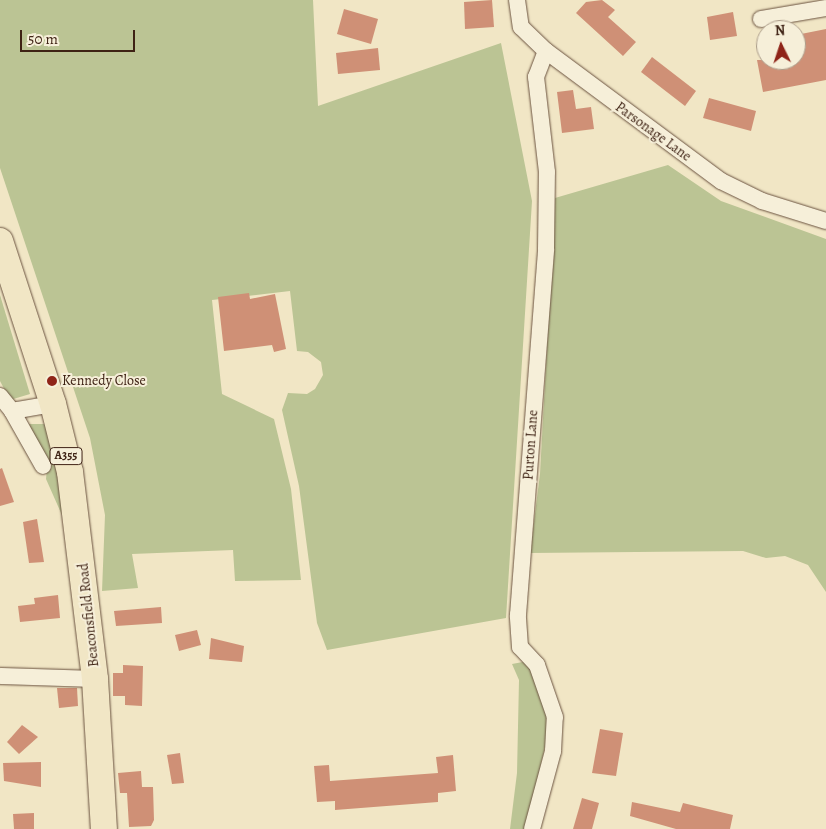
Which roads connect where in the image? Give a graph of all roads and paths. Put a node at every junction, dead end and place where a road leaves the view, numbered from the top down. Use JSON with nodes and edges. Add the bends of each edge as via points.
{"nodes":[{"id":1,"x":517,"y":0,"type":"edge"},
{"id":2,"x":826,"y":8,"type":"edge"},
{"id":3,"x":761,"y":19,"type":"dead end"},
{"id":4,"x":546,"y":51,"type":"junction"},
{"id":5,"x":826,"y":221,"type":"edge"},
{"id":6,"x":0,"y":242,"type":"edge"},
{"id":7,"x":0,"y":396,"type":"edge"},
{"id":8,"x":53,"y":404,"type":"junction"},
{"id":9,"x":12,"y":411,"type":"junction"},
{"id":10,"x":43,"y":466,"type":"dead end"},
{"id":11,"x":8,"y":678,"type":"edge"},
{"id":12,"x":96,"y":679,"type":"junction"},
{"id":13,"x":104,"y":829,"type":"edge"},
{"id":14,"x":532,"y":829,"type":"edge"}],
"edges":[{"from":1,"to":4,"type":"street","name":"Parsonage Lane","via":[[521,27]]},
{"from":2,"to":3,"type":"street"},
{"from":4,"to":5,"type":"street","name":"Parsonage Lane","via":[[721,181],[762,201]]},
{"from":4,"to":14,"type":"street","name":"Purton Lane","via":[[536,77],[547,172],[546,249],[518,615],[520,647],[537,665],[554,718],[554,750]]},
{"from":6,"to":8,"type":"main road","name":"Beaconsfield Road","number":"A355"},
{"from":7,"to":9,"type":"street"},
{"from":8,"to":9,"type":"street"},
{"from":8,"to":12,"type":"main road","name":"Beaconsfield Road","number":"A355","via":[[79,532]]},
{"from":9,"to":10,"type":"street"},
{"from":11,"to":12,"type":"street"},
{"from":12,"to":13,"type":"main road","name":"Beaconsfield Road","number":"A355"}]}
